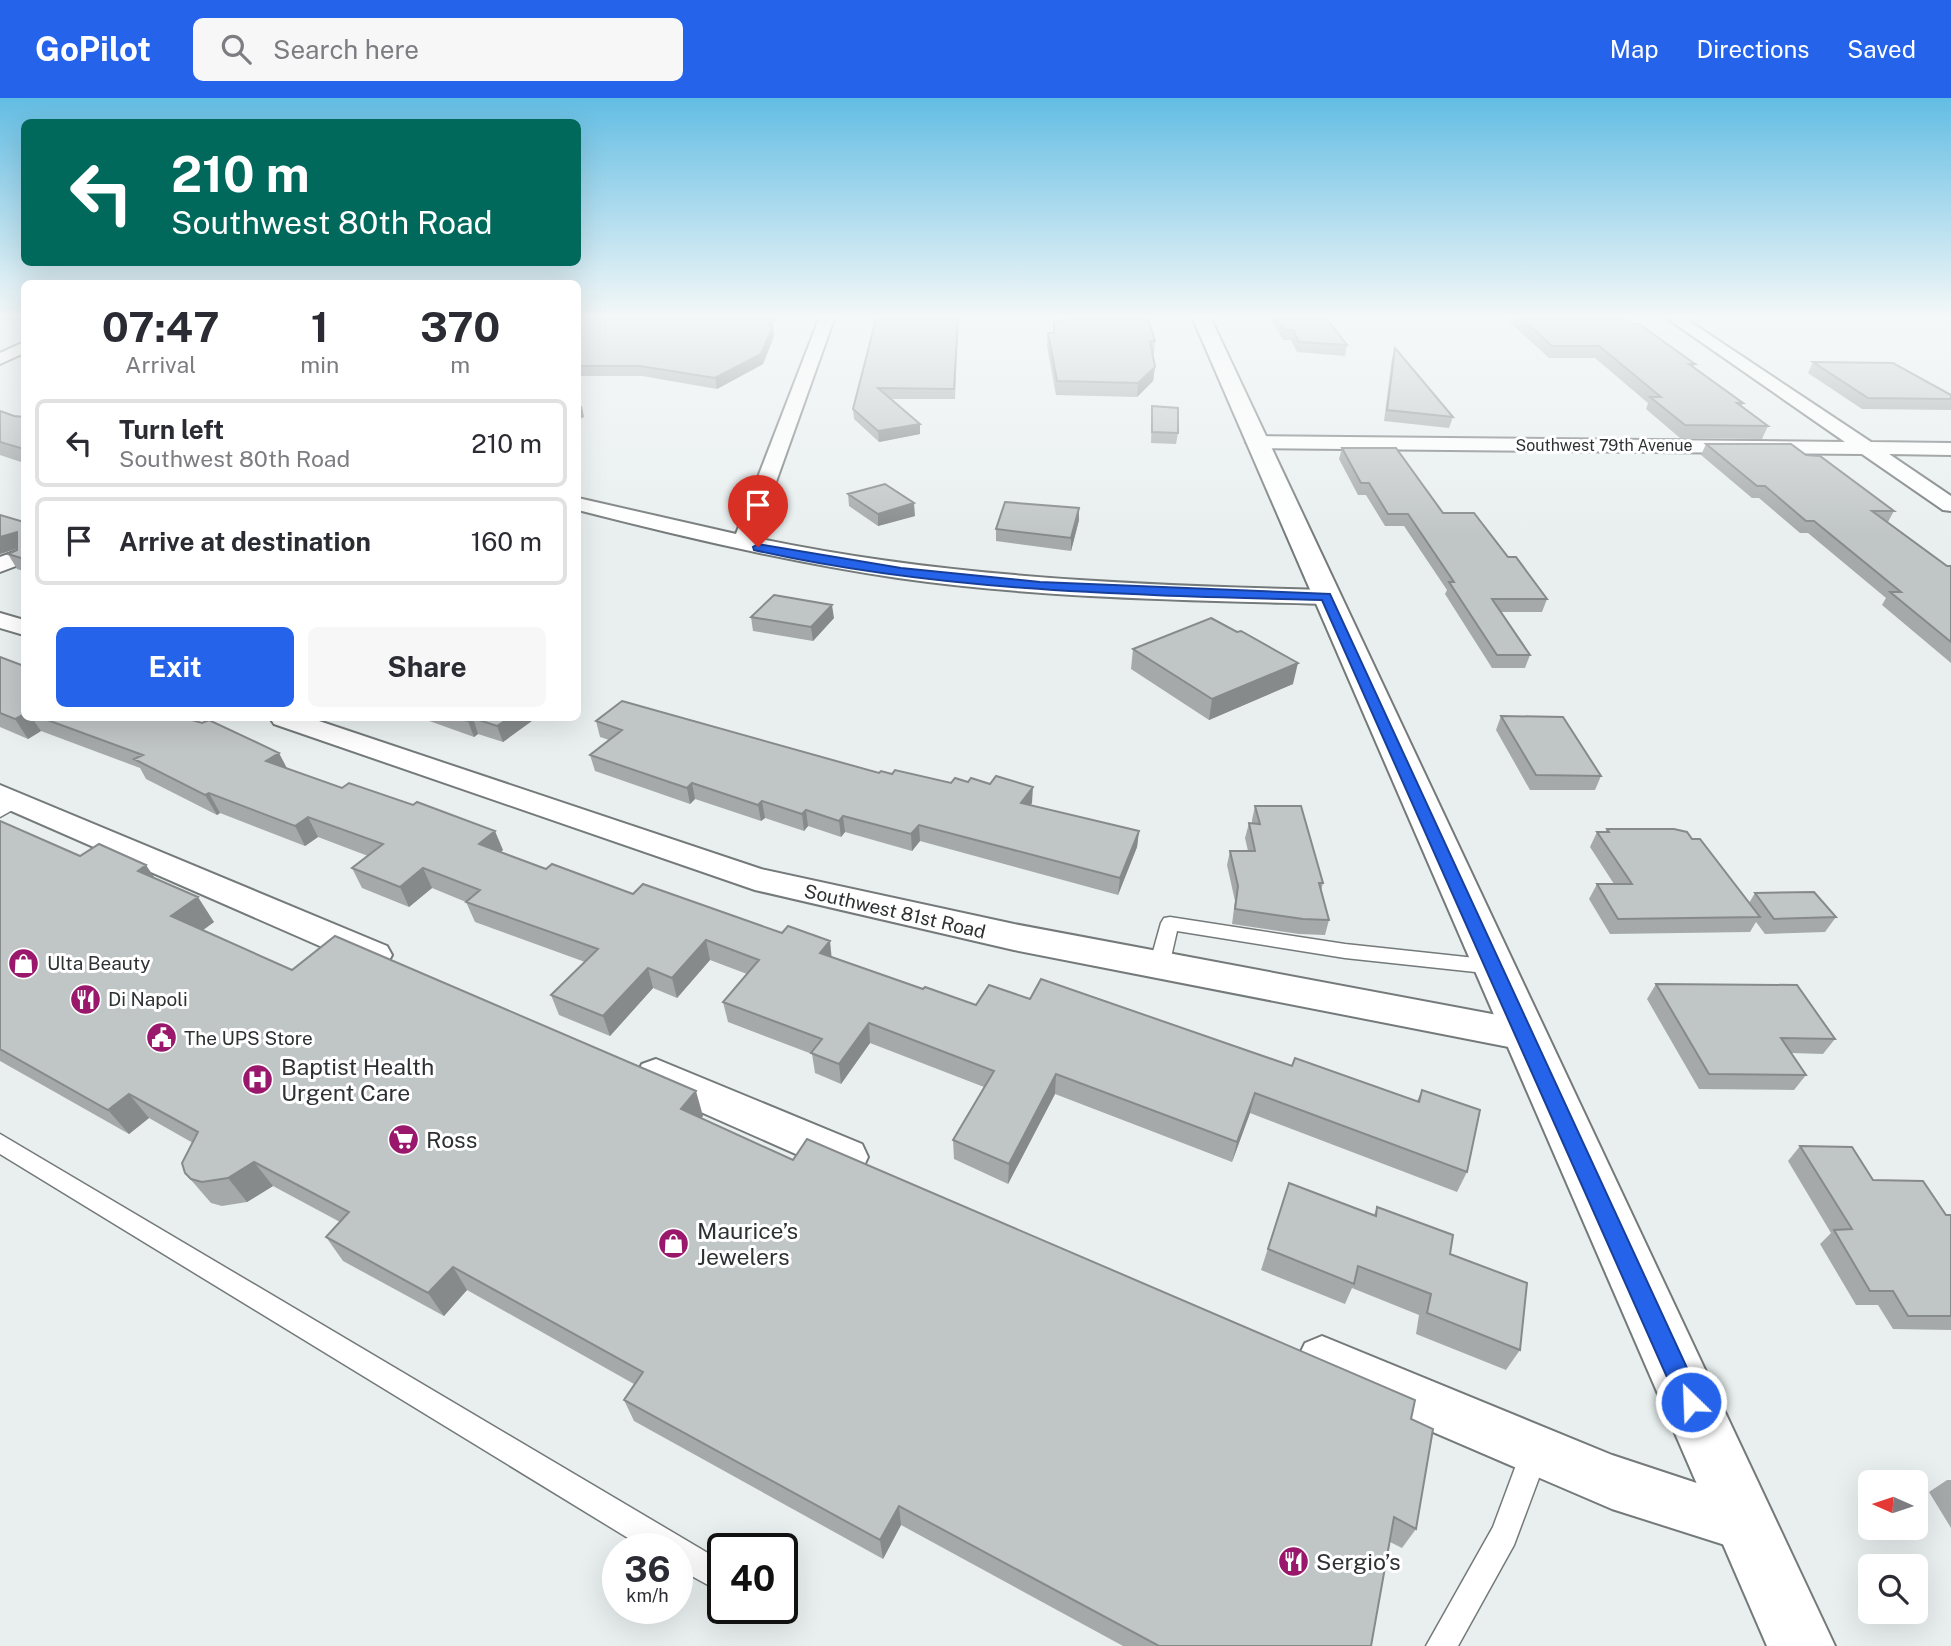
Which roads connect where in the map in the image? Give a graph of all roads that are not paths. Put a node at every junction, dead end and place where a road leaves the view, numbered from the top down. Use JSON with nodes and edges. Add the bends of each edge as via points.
{"nodes":[{"id":1,"x":801,"y":391,"type":"edge"},
{"id":2,"x":1234,"y":391,"type":"edge"},
{"id":3,"x":1781,"y":391,"type":"edge"},
{"id":4,"x":1256,"y":442,"type":"junction"},
{"id":5,"x":1865,"y":448,"type":"junction"},
{"id":6,"x":1951,"y":449,"type":"edge"},
{"id":7,"x":581,"y":505,"type":"edge"},
{"id":8,"x":1951,"y":505,"type":"edge"},
{"id":9,"x":742,"y":544,"type":"junction"},
{"id":10,"x":21,"y":556,"type":"edge"},
{"id":11,"x":0,"y":565,"type":"edge"},
{"id":12,"x":1326,"y":597,"type":"junction"},
{"id":13,"x":0,"y":620,"type":"edge"},
{"id":14,"x":21,"y":627,"type":"edge"},
{"id":15,"x":293,"y":721,"type":"edge"},
{"id":16,"x":6,"y":803,"type":"edge"},
{"id":17,"x":1159,"y":966,"type":"junction"},
{"id":18,"x":1494,"y":967,"type":"junction"},
{"id":19,"x":403,"y":968,"type":"edge"},
{"id":20,"x":1524,"y":1035,"type":"junction"},
{"id":21,"x":622,"y":1061,"type":"edge"},
{"id":22,"x":0,"y":1143,"type":"edge"},
{"id":23,"x":879,"y":1171,"type":"edge"},
{"id":24,"x":1291,"y":1347,"type":"edge"},
{"id":25,"x":1535,"y":1451,"type":"junction"},
{"id":26,"x":1747,"y":1525,"type":"junction"},
{"id":27,"x":648,"y":1533,"type":"edge"},
{"id":28,"x":1441,"y":1646,"type":"edge"},
{"id":29,"x":1801,"y":1646,"type":"edge"}],
"edges":[{"from":1,"to":9,"type":"street"},
{"from":2,"to":4,"type":"street"},
{"from":3,"to":5,"type":"street"},
{"from":4,"to":5,"type":"street","name":"Southwest 79th Avenue"},
{"from":4,"to":12,"type":"street"},
{"from":5,"to":6,"type":"street","name":"Southwest 79th Avenue"},
{"from":5,"to":8,"type":"street"},
{"from":7,"to":9,"type":"street"},
{"from":9,"to":12,"type":"street","via":[[901,571],[1028,585]]},
{"from":10,"to":11,"type":"street"},
{"from":12,"to":18,"type":"street"},
{"from":13,"to":14,"type":"street"},
{"from":15,"to":17,"type":"street","name":"Southwest 81st Road","via":[[755,879]]},
{"from":16,"to":19,"type":"street"},
{"from":17,"to":18,"type":"lane","via":[[1170,923],[1345,951]]},
{"from":17,"to":20,"type":"street","name":"Southwest 81st Road"},
{"from":18,"to":20,"type":"street"},
{"from":20,"to":26,"type":"street"},
{"from":21,"to":23,"type":"street"},
{"from":22,"to":27,"type":"lane"},
{"from":24,"to":25,"type":"street"},
{"from":25,"to":26,"type":"street","via":[[1623,1486]]},
{"from":25,"to":28,"type":"lane","via":[[1504,1535]]},
{"from":26,"to":29,"type":"street"}]}
